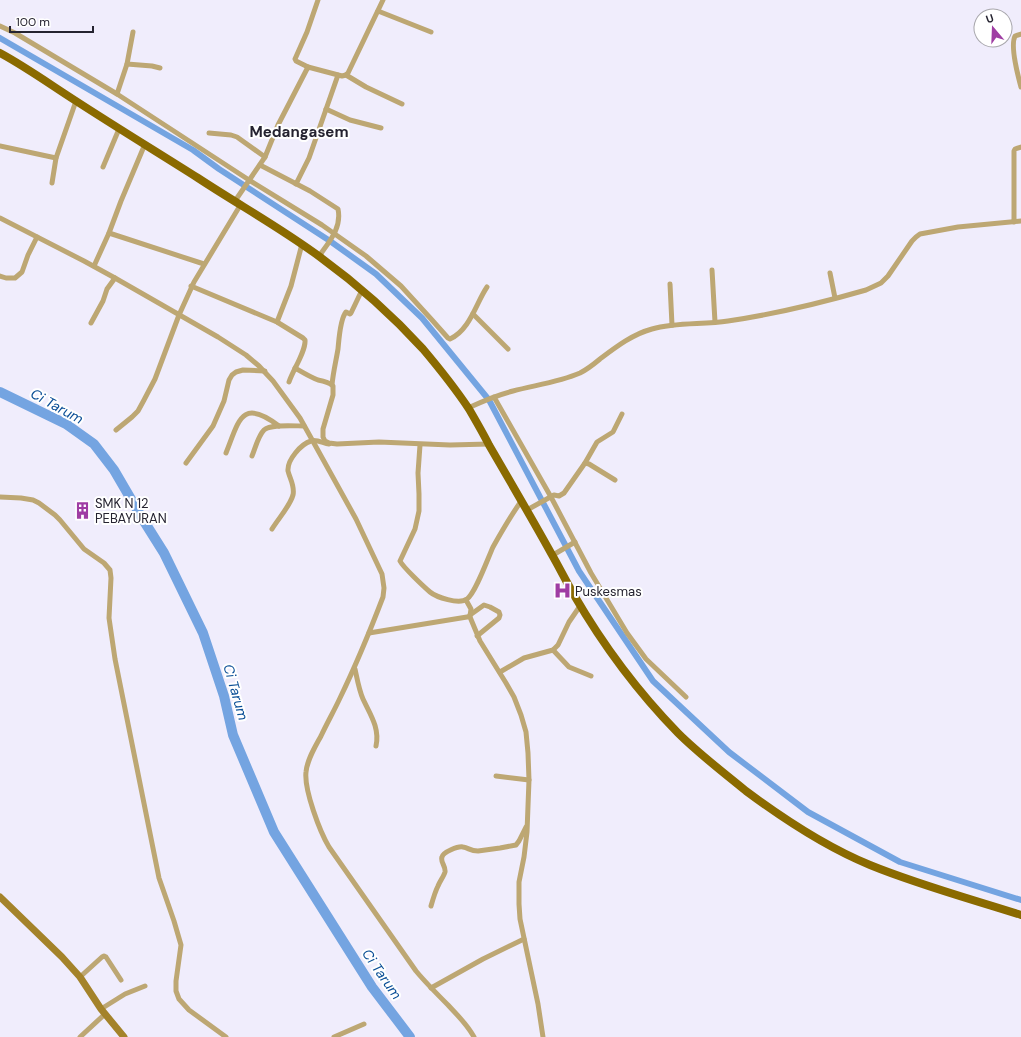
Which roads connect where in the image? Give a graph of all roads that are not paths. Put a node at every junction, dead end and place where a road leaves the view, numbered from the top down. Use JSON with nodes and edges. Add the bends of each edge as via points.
{"nodes":[{"id":1,"x":318,"y":0,"type":"edge"},
{"id":2,"x":383,"y":0,"type":"edge"},
{"id":3,"x":378,"y":11,"type":"junction"},
{"id":4,"x":0,"y":26,"type":"edge"},
{"id":5,"x":132,"y":32,"type":"dead end"},
{"id":6,"x":431,"y":32,"type":"dead end"},
{"id":7,"x":1021,"y":34,"type":"edge"},
{"id":8,"x":0,"y":53,"type":"edge"},
{"id":9,"x":127,"y":64,"type":"junction"},
{"id":10,"x":308,"y":66,"type":"junction"},
{"id":11,"x":160,"y":68,"type":"dead end"},
{"id":12,"x":338,"y":75,"type":"junction"},
{"id":13,"x":346,"y":75,"type":"junction"},
{"id":14,"x":1021,"y":87,"type":"edge"},
{"id":15,"x":117,"y":94,"type":"junction"},
{"id":16,"x":76,"y":101,"type":"junction"},
{"id":17,"x":402,"y":104,"type":"dead end"},
{"id":18,"x":326,"y":109,"type":"junction"},
{"id":19,"x":119,"y":128,"type":"junction"},
{"id":20,"x":381,"y":128,"type":"dead end"},
{"id":21,"x":209,"y":133,"type":"dead end"},
{"id":22,"x":145,"y":144,"type":"junction"},
{"id":23,"x":0,"y":146,"type":"edge"},
{"id":24,"x":1021,"y":147,"type":"edge"},
{"id":25,"x":264,"y":157,"type":"junction"},
{"id":26,"x":56,"y":158,"type":"junction"},
{"id":27,"x":260,"y":165,"type":"junction"},
{"id":28,"x":103,"y":167,"type":"dead end"},
{"id":29,"x":247,"y":182,"type":"junction"},
{"id":30,"x":52,"y":183,"type":"dead end"},
{"id":31,"x":296,"y":184,"type":"junction"},
{"id":32,"x":238,"y":200,"type":"junction"},
{"id":33,"x":0,"y":218,"type":"edge"},
{"id":34,"x":1021,"y":221,"type":"edge"},
{"id":35,"x":1014,"y":222,"type":"junction"},
{"id":36,"x":109,"y":233,"type":"junction"},
{"id":37,"x":333,"y":236,"type":"junction"},
{"id":38,"x":37,"y":237,"type":"junction"},
{"id":39,"x":302,"y":244,"type":"junction"},
{"id":40,"x":319,"y":256,"type":"junction"},
{"id":41,"x":204,"y":264,"type":"junction"},
{"id":42,"x":94,"y":266,"type":"junction"},
{"id":43,"x":712,"y":270,"type":"dead end"},
{"id":44,"x":830,"y":273,"type":"dead end"},
{"id":45,"x":0,"y":276,"type":"edge"},
{"id":46,"x":114,"y":278,"type":"junction"},
{"id":47,"x":670,"y":284,"type":"dead end"},
{"id":48,"x":192,"y":286,"type":"junction"},
{"id":49,"x":487,"y":287,"type":"dead end"},
{"id":50,"x":362,"y":290,"type":"junction"},
{"id":51,"x":835,"y":298,"type":"junction"},
{"id":52,"x":473,"y":314,"type":"junction"},
{"id":53,"x":180,"y":315,"type":"junction"},
{"id":54,"x":277,"y":322,"type":"junction"},
{"id":55,"x":715,"y":322,"type":"junction"},
{"id":56,"x":91,"y":323,"type":"dead end"},
{"id":57,"x":672,"y":325,"type":"junction"},
{"id":58,"x":508,"y":349,"type":"dead end"},
{"id":59,"x":295,"y":368,"type":"junction"},
{"id":60,"x":265,"y":371,"type":"junction"},
{"id":61,"x":289,"y":382,"type":"dead end"},
{"id":62,"x":332,"y":385,"type":"junction"},
{"id":63,"x":492,"y":397,"type":"junction"},
{"id":64,"x":472,"y":407,"type":"junction"},
{"id":65,"x":622,"y":414,"type":"dead end"},
{"id":66,"x":279,"y":426,"type":"junction"},
{"id":67,"x":304,"y":426,"type":"junction"},
{"id":68,"x":116,"y":430,"type":"dead end"},
{"id":69,"x":313,"y":441,"type":"junction"},
{"id":70,"x":331,"y":444,"type":"junction"},
{"id":71,"x":489,"y":444,"type":"junction"},
{"id":72,"x":420,"y":445,"type":"junction"},
{"id":73,"x":226,"y":453,"type":"dead end"},
{"id":74,"x":252,"y":456,"type":"dead end"},
{"id":75,"x":186,"y":463,"type":"dead end"},
{"id":76,"x":585,"y":463,"type":"junction"},
{"id":77,"x":616,"y":480,"type":"dead end"},
{"id":78,"x":0,"y":497,"type":"edge"},
{"id":79,"x":549,"y":498,"type":"junction"},
{"id":80,"x":522,"y":500,"type":"junction"},
{"id":81,"x":530,"y":509,"type":"junction"},
{"id":82,"x":272,"y":529,"type":"dead end"},
{"id":83,"x":573,"y":543,"type":"junction"},
{"id":84,"x":555,"y":554,"type":"junction"},
{"id":85,"x":466,"y":600,"type":"junction"},
{"id":86,"x":580,"y":606,"type":"junction"},
{"id":87,"x":470,"y":616,"type":"junction"},
{"id":88,"x":369,"y":633,"type":"junction"},
{"id":89,"x":478,"y":636,"type":"junction"},
{"id":90,"x":553,"y":650,"type":"junction"},
{"id":91,"x":355,"y":669,"type":"junction"},
{"id":92,"x":500,"y":672,"type":"junction"},
{"id":93,"x":591,"y":676,"type":"dead end"},
{"id":94,"x":686,"y":697,"type":"dead end"},
{"id":95,"x":376,"y":746,"type":"dead end"},
{"id":96,"x":496,"y":776,"type":"dead end"},
{"id":97,"x":529,"y":780,"type":"junction"},
{"id":98,"x":527,"y":826,"type":"junction"},
{"id":99,"x":513,"y":846,"type":"junction"},
{"id":100,"x":524,"y":854,"type":"junction"},
{"id":101,"x":0,"y":897,"type":"edge"},
{"id":102,"x":431,"y":906,"type":"dead end"},
{"id":103,"x":1021,"y":915,"type":"edge"},
{"id":104,"x":524,"y":939,"type":"junction"},
{"id":105,"x":80,"y":977,"type":"junction"},
{"id":106,"x":121,"y":980,"type":"dead end"},
{"id":107,"x":145,"y":986,"type":"dead end"},
{"id":108,"x":431,"y":988,"type":"junction"},
{"id":109,"x":103,"y":1012,"type":"junction"},
{"id":110,"x":364,"y":1024,"type":"dead end"},
{"id":111,"x":80,"y":1037,"type":"edge"},
{"id":112,"x":124,"y":1037,"type":"edge"},
{"id":113,"x":226,"y":1037,"type":"edge"},
{"id":114,"x":334,"y":1037,"type":"edge"},
{"id":115,"x":474,"y":1037,"type":"edge"},
{"id":116,"x":543,"y":1037,"type":"edge"}],
"edges":[{"from":1,"to":10,"type":"street","via":[[295,59],[296,62]]},
{"from":2,"to":3,"type":"street"},
{"from":3,"to":6,"type":"street"},
{"from":3,"to":13,"type":"street"},
{"from":4,"to":15,"type":"street"},
{"from":5,"to":9,"type":"street"},
{"from":7,"to":14,"type":"street","via":[[1013,40]]},
{"from":8,"to":16,"type":"main road"},
{"from":9,"to":11,"type":"street"},
{"from":9,"to":15,"type":"street"},
{"from":10,"to":12,"type":"street"},
{"from":10,"to":25,"type":"street"},
{"from":12,"to":13,"type":"street"},
{"from":12,"to":18,"type":"street"},
{"from":13,"to":17,"type":"street","via":[[366,88]]},
{"from":15,"to":29,"type":"street"},
{"from":16,"to":19,"type":"main road"},
{"from":16,"to":26,"type":"street"},
{"from":18,"to":20,"type":"street","via":[[350,120]]},
{"from":18,"to":31,"type":"street","via":[[309,158]]},
{"from":19,"to":22,"type":"main road"},
{"from":19,"to":28,"type":"street"},
{"from":21,"to":25,"type":"street","via":[[237,137]]},
{"from":22,"to":32,"type":"main road"},
{"from":22,"to":36,"type":"street"},
{"from":23,"to":26,"type":"street"},
{"from":24,"to":35,"type":"street","via":[[1014,151]]},
{"from":25,"to":27,"type":"street"},
{"from":26,"to":30,"type":"street"},
{"from":27,"to":29,"type":"street"},
{"from":27,"to":31,"type":"street"},
{"from":29,"to":32,"type":"street"},
{"from":29,"to":37,"type":"street"},
{"from":31,"to":37,"type":"street","via":[[338,209],[339,217]]},
{"from":32,"to":39,"type":"main road"},
{"from":32,"to":41,"type":"street"},
{"from":33,"to":38,"type":"street"},
{"from":34,"to":35,"type":"street"},
{"from":35,"to":51,"type":"street","via":[[958,227],[920,234],[881,283],[866,290]]},
{"from":36,"to":41,"type":"street"},
{"from":36,"to":42,"type":"street"},
{"from":37,"to":40,"type":"street"},
{"from":37,"to":52,"type":"street","via":[[366,256],[401,286],[448,338],[452,339],[458,334]]},
{"from":38,"to":42,"type":"street"},
{"from":38,"to":45,"type":"street","via":[[22,272],[15,278]]},
{"from":39,"to":40,"type":"main road"},
{"from":39,"to":54,"type":"street","via":[[291,286]]},
{"from":40,"to":50,"type":"main road"},
{"from":41,"to":48,"type":"street"},
{"from":42,"to":46,"type":"street"},
{"from":43,"to":55,"type":"street"},
{"from":44,"to":51,"type":"street"},
{"from":46,"to":53,"type":"street"},
{"from":46,"to":56,"type":"street"},
{"from":47,"to":57,"type":"street"},
{"from":48,"to":53,"type":"street"},
{"from":48,"to":54,"type":"street"},
{"from":49,"to":52,"type":"street"},
{"from":50,"to":62,"type":"street","via":[[351,313],[344,314]]},
{"from":50,"to":64,"type":"main road","via":[[411,336]]},
{"from":51,"to":55,"type":"street","via":[[770,314]]},
{"from":52,"to":58,"type":"street"},
{"from":53,"to":60,"type":"street","via":[[246,355]]},
{"from":53,"to":68,"type":"street","via":[[155,379],[138,411]]},
{"from":54,"to":59,"type":"street","via":[[305,340],[305,348]]},
{"from":55,"to":57,"type":"street"},
{"from":57,"to":63,"type":"street","via":[[653,328],[637,335],[574,376]]},
{"from":59,"to":61,"type":"street"},
{"from":59,"to":62,"type":"street"},
{"from":60,"to":67,"type":"street"},
{"from":60,"to":75,"type":"street","via":[[243,370],[232,375],[213,426]]},
{"from":62,"to":70,"type":"street","via":[[333,395],[323,429],[325,441]]},
{"from":63,"to":64,"type":"street"},
{"from":63,"to":79,"type":"street"},
{"from":64,"to":71,"type":"main road"},
{"from":65,"to":76,"type":"street","via":[[613,432],[597,442]]},
{"from":66,"to":67,"type":"street"},
{"from":66,"to":73,"type":"street","via":[[260,414],[252,412],[243,415]]},
{"from":66,"to":74,"type":"street","via":[[263,431]]},
{"from":67,"to":69,"type":"street"},
{"from":69,"to":70,"type":"street"},
{"from":69,"to":82,"type":"street","via":[[296,452],[290,460],[288,470],[293,494]]},
{"from":69,"to":88,"type":"street","via":[[356,519],[382,574],[383,597]]},
{"from":70,"to":72,"type":"street","via":[[378,442]]},
{"from":71,"to":72,"type":"street"},
{"from":71,"to":80,"type":"main road"},
{"from":72,"to":85,"type":"street","via":[[419,511],[400,562],[434,595],[455,601]]},
{"from":76,"to":77,"type":"street"},
{"from":76,"to":79,"type":"street","via":[[564,493]]},
{"from":78,"to":113,"type":"street","via":[[21,498],[39,503],[60,520],[84,549],[110,570],[109,618],[115,659],[159,878],[180,945],[176,991],[179,999],[189,1010]]},
{"from":79,"to":81,"type":"street"},
{"from":79,"to":83,"type":"street"},
{"from":80,"to":81,"type":"main road"},
{"from":80,"to":85,"type":"street","via":[[504,527],[473,591]]},
{"from":81,"to":84,"type":"main road"},
{"from":83,"to":84,"type":"street"},
{"from":83,"to":94,"type":"street","via":[[637,648]]},
{"from":84,"to":86,"type":"main road"},
{"from":85,"to":87,"type":"street","via":[[471,609]]},
{"from":86,"to":90,"type":"street"},
{"from":86,"to":103,"type":"main road","via":[[620,664],[658,711],[714,766],[760,801],[820,841],[870,865],[926,886]]},
{"from":87,"to":88,"type":"street"},
{"from":87,"to":89,"type":"street"},
{"from":87,"to":89,"type":"street","via":[[484,605],[499,612],[499,618]]},
{"from":88,"to":91,"type":"street"},
{"from":89,"to":92,"type":"street"},
{"from":90,"to":92,"type":"street","via":[[524,658]]},
{"from":90,"to":93,"type":"street","via":[[569,667]]},
{"from":91,"to":95,"type":"street","via":[[362,698],[377,732]]},
{"from":91,"to":108,"type":"street","via":[[315,746],[308,764],[307,786],[325,841],[412,966]]},
{"from":92,"to":97,"type":"street","via":[[524,723]]},
{"from":96,"to":97,"type":"street"},
{"from":97,"to":98,"type":"street"},
{"from":98,"to":99,"type":"street","via":[[519,841]]},
{"from":98,"to":100,"type":"street"},
{"from":99,"to":100,"type":"street"},
{"from":99,"to":102,"type":"street","via":[[478,851],[461,847],[447,851],[441,857],[444,872]]},
{"from":100,"to":104,"type":"street","via":[[518,904]]},
{"from":101,"to":105,"type":"main road"},
{"from":104,"to":108,"type":"street"},
{"from":104,"to":116,"type":"street"},
{"from":105,"to":106,"type":"street","via":[[104,956]]},
{"from":105,"to":109,"type":"main road"},
{"from":107,"to":109,"type":"street","via":[[125,994]]},
{"from":108,"to":115,"type":"street","via":[[460,1017]]},
{"from":109,"to":111,"type":"street"},
{"from":109,"to":112,"type":"main road"},
{"from":110,"to":114,"type":"street"}]}
